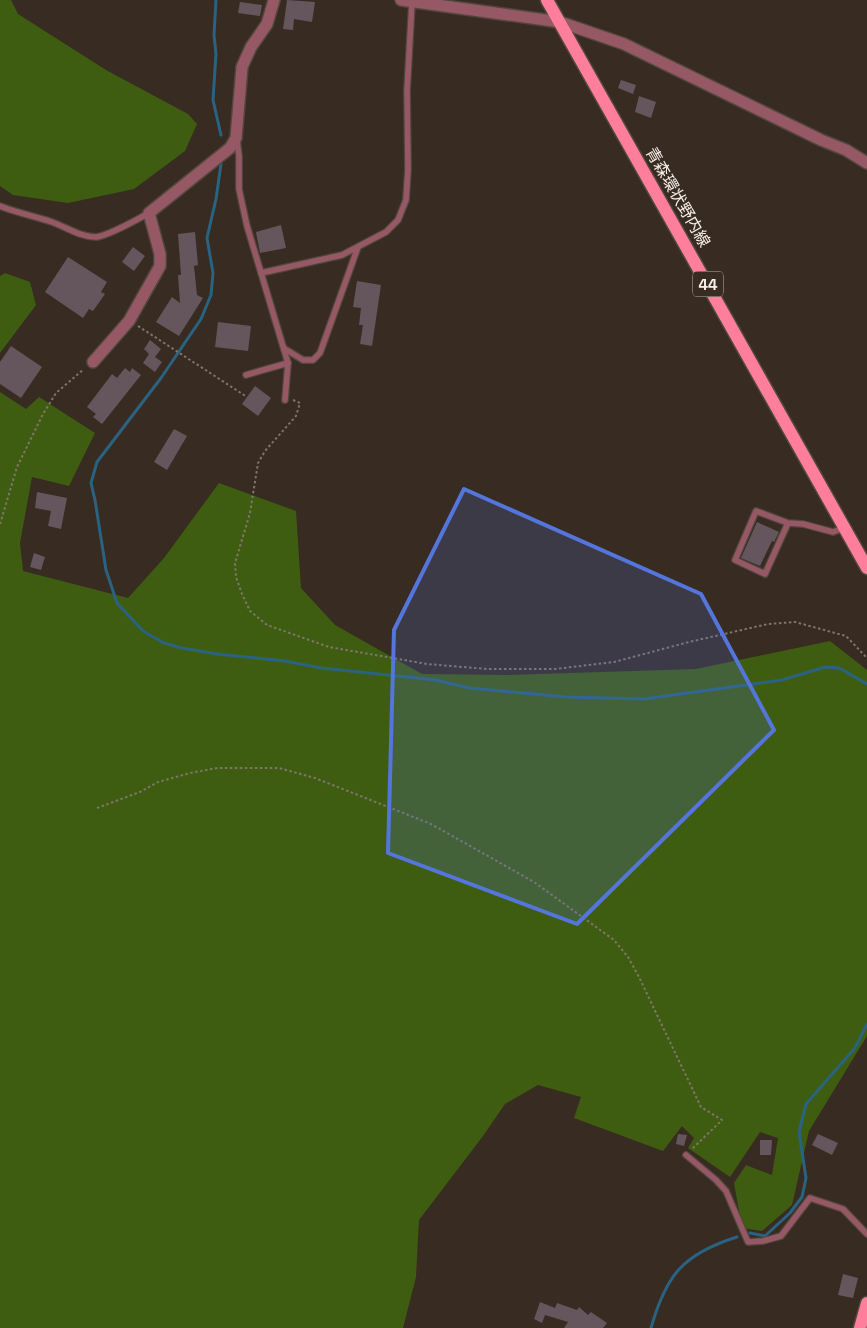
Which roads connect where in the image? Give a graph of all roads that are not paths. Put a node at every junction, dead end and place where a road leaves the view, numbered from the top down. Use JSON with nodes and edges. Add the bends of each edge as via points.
{"nodes":[{"id":1,"x":274,"y":0,"type":"edge"},
{"id":2,"x":548,"y":0,"type":"edge"},
{"id":3,"x":407,"y":1,"type":"edge"},
{"id":4,"x":560,"y":22,"type":"junction"},
{"id":5,"x":236,"y":138,"type":"junction"},
{"id":6,"x":867,"y":163,"type":"edge"},
{"id":7,"x":0,"y":206,"type":"edge"},
{"id":8,"x":149,"y":213,"type":"junction"},
{"id":9,"x":358,"y":247,"type":"junction"},
{"id":10,"x":261,"y":273,"type":"junction"},
{"id":11,"x":285,"y":349,"type":"junction"},
{"id":12,"x":92,"y":362,"type":"road end"},
{"id":13,"x":288,"y":363,"type":"junction"},
{"id":14,"x":246,"y":375,"type":"dead end"},
{"id":15,"x":286,"y":400,"type":"road end"},
{"id":16,"x":788,"y":523,"type":"junction"},
{"id":17,"x":845,"y":528,"type":"junction"},
{"id":18,"x":867,"y":568,"type":"edge"},
{"id":19,"x":686,"y":1156,"type":"road end"},
{"id":20,"x":867,"y":1234,"type":"edge"},
{"id":21,"x":867,"y":1303,"type":"edge"},
{"id":22,"x":860,"y":1328,"type":"edge"}],
"edges":[{"from":1,"to":5,"type":"street","via":[[267,24],[242,67]]},
{"from":2,"to":4,"type":"main road","name":"青森環状野内線","number":"44"},
{"from":3,"to":4,"type":"street"},
{"from":3,"to":9,"type":"lane","via":[[406,200],[398,220],[386,232]]},
{"from":4,"to":6,"type":"street","via":[[624,44]]},
{"from":4,"to":17,"type":"main road","name":"青森環状野内線","number":"44"},
{"from":5,"to":8,"type":"street","via":[[230,148]]},
{"from":5,"to":10,"type":"lane","via":[[240,156],[240,189]]},
{"from":7,"to":8,"type":"lane","via":[[97,237]]},
{"from":8,"to":12,"type":"street","via":[[160,266],[129,320]]},
{"from":9,"to":10,"type":"lane","via":[[342,255]]},
{"from":9,"to":11,"type":"lane","via":[[320,353],[313,360],[303,360]]},
{"from":10,"to":11,"type":"lane"},
{"from":11,"to":13,"type":"lane"},
{"from":13,"to":14,"type":"lane"},
{"from":13,"to":15,"type":"lane"},
{"from":16,"to":16,"type":"lane","via":[[765,574],[735,560],[756,511]]},
{"from":16,"to":17,"type":"lane","via":[[833,532]]},
{"from":17,"to":18,"type":"main road","name":"青森環状野内線","number":"44"},
{"from":19,"to":20,"type":"lane","via":[[726,1191],[748,1242],[781,1236],[810,1198],[843,1209]]},
{"from":21,"to":22,"type":"main road"}]}
